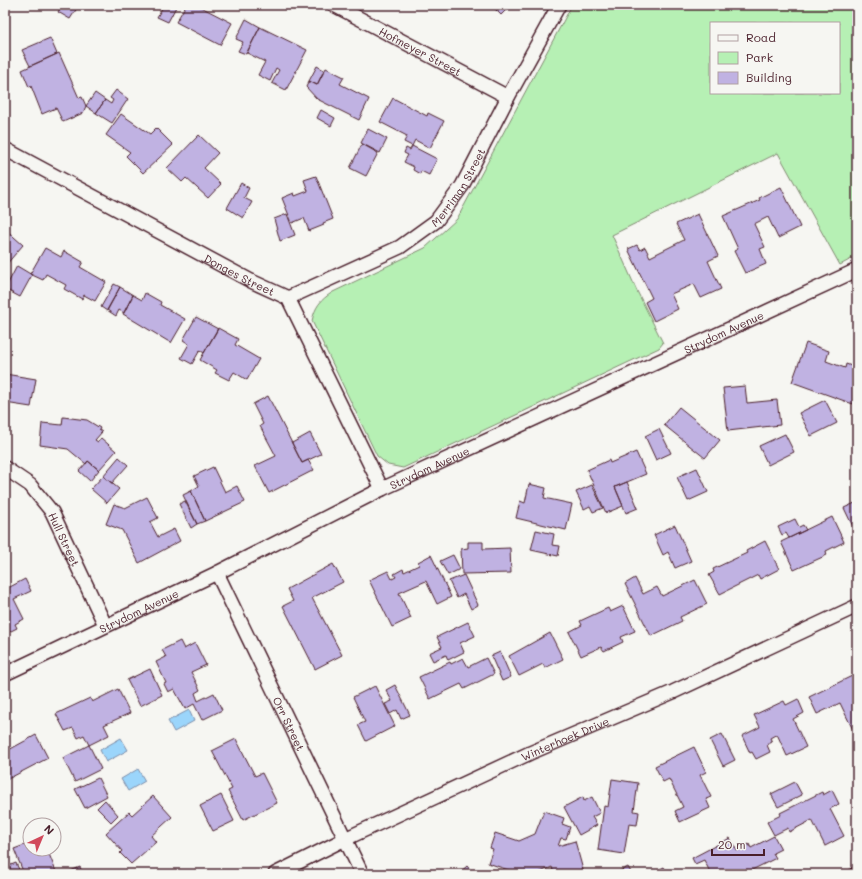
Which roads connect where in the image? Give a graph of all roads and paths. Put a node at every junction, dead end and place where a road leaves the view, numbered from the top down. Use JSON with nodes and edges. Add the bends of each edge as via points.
{"nodes":[{"id":1,"x":334,"y":5,"type":"edge"},
{"id":2,"x":559,"y":5,"type":"edge"},
{"id":3,"x":508,"y":97,"type":"junction"},
{"id":4,"x":5,"y":149,"type":"edge"},
{"id":5,"x":857,"y":270,"type":"edge"},
{"id":6,"x":288,"y":298,"type":"junction"},
{"id":7,"x":5,"y":468,"type":"edge"},
{"id":8,"x":382,"y":489,"type":"junction"},
{"id":9,"x":217,"y":573,"type":"junction"},
{"id":10,"x":857,"y":606,"type":"edge"},
{"id":11,"x":105,"y":625,"type":"junction"},
{"id":12,"x":5,"y":674,"type":"edge"},
{"id":13,"x":346,"y":839,"type":"junction"},
{"id":14,"x":275,"y":874,"type":"edge"},
{"id":15,"x":362,"y":874,"type":"edge"}],
"edges":[{"from":1,"to":3,"type":"street","name":"Hofmeyer Street"},
{"from":2,"to":3,"type":"street","name":"Merriman Street"},
{"from":3,"to":6,"type":"street","name":"Merriman Street","via":[[462,186],[436,221],[400,247]]},
{"from":4,"to":6,"type":"street","name":"Donges Street"},
{"from":5,"to":8,"type":"street","name":"Strydom Avenue"},
{"from":6,"to":8,"type":"street","name":"Donges Street"},
{"from":7,"to":11,"type":"street","name":"Hull Street","via":[[30,485],[52,512]]},
{"from":8,"to":9,"type":"street","name":"Strydom Avenue"},
{"from":9,"to":11,"type":"street","name":"Strydom Avenue"},
{"from":9,"to":13,"type":"street","name":"Orr Street"},
{"from":10,"to":13,"type":"street","name":"Winterhoek Drive"},
{"from":11,"to":12,"type":"street","name":"Strydom Avenue"},
{"from":13,"to":14,"type":"street","name":"Winterhoek Drive"},
{"from":13,"to":15,"type":"street","name":"Orr Street"}]}
